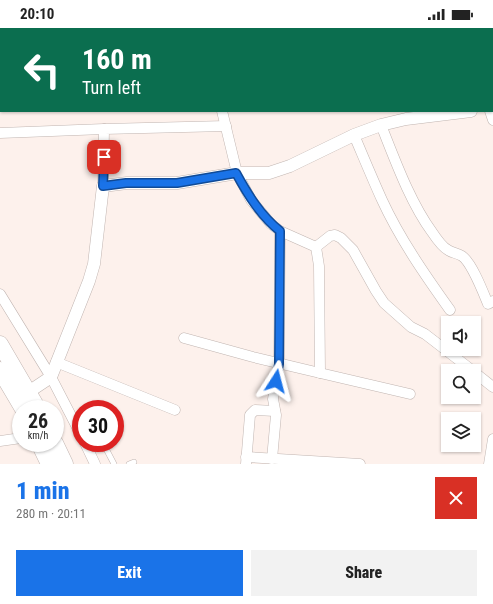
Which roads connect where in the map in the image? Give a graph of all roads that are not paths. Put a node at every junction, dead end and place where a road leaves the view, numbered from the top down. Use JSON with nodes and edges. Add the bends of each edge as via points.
{"nodes":[{"id":1,"x":222,"y":112,"type":"edge"},
{"id":2,"x":462,"y":112,"type":"edge"},
{"id":3,"x":381,"y":125,"type":"junction"},
{"id":4,"x":226,"y":126,"type":"junction"},
{"id":5,"x":104,"y":129,"type":"junction"},
{"id":6,"x":0,"y":133,"type":"edge"},
{"id":7,"x":354,"y":135,"type":"junction"},
{"id":8,"x":236,"y":173,"type":"junction"},
{"id":9,"x":103,"y":186,"type":"junction"},
{"id":10,"x":280,"y":231,"type":"junction"},
{"id":11,"x":316,"y":247,"type":"junction"},
{"id":12,"x":0,"y":294,"type":"edge"},
{"id":13,"x":493,"y":301,"type":"edge"},
{"id":14,"x":450,"y":310,"type":"dead end"},
{"id":15,"x":184,"y":338,"type":"dead end"},
{"id":16,"x":0,"y":344,"type":"edge"},
{"id":17,"x":56,"y":362,"type":"junction"},
{"id":18,"x":279,"y":364,"type":"junction"},
{"id":19,"x":463,"y":364,"type":"edge"},
{"id":20,"x":0,"y":370,"type":"edge"},
{"id":21,"x":320,"y":373,"type":"junction"},
{"id":22,"x":51,"y":377,"type":"junction"},
{"id":23,"x":481,"y":378,"type":"edge"},
{"id":24,"x":493,"y":387,"type":"edge"},
{"id":25,"x":410,"y":394,"type":"dead end"},
{"id":26,"x":23,"y":400,"type":"edge"},
{"id":27,"x":175,"y":410,"type":"dead end"},
{"id":28,"x":275,"y":411,"type":"junction"},
{"id":29,"x":72,"y":418,"type":"edge"},
{"id":30,"x":12,"y":439,"type":"edge"},
{"id":31,"x":493,"y":439,"type":"edge"},
{"id":32,"x":0,"y":441,"type":"edge"},
{"id":33,"x":89,"y":452,"type":"edge"},
{"id":34,"x":108,"y":452,"type":"edge"},
{"id":35,"x":272,"y":459,"type":"junction"},
{"id":36,"x":246,"y":460,"type":"edge"},
{"id":37,"x":320,"y":463,"type":"edge"},
{"id":38,"x":95,"y":464,"type":"edge"},
{"id":39,"x":114,"y":464,"type":"edge"},
{"id":40,"x":360,"y":464,"type":"edge"},
{"id":41,"x":489,"y":464,"type":"edge"}],
"edges":[{"from":1,"to":4,"type":"street"},
{"from":2,"to":3,"type":"street"},
{"from":3,"to":7,"type":"street"},
{"from":3,"to":13,"type":"street","via":[[423,219],[448,250],[463,257],[488,304]]},
{"from":4,"to":5,"type":"street"},
{"from":4,"to":8,"type":"street"},
{"from":5,"to":6,"type":"street"},
{"from":5,"to":9,"type":"street"},
{"from":7,"to":8,"type":"street","via":[[278,171],[260,174]]},
{"from":7,"to":14,"type":"street","via":[[382,201],[424,273]]},
{"from":8,"to":9,"type":"street","via":[[177,183],[126,183]]},
{"from":8,"to":10,"type":"street","via":[[252,200]]},
{"from":9,"to":17,"type":"street","via":[[92,272]]},
{"from":10,"to":11,"type":"street"},
{"from":10,"to":18,"type":"street"},
{"from":11,"to":19,"type":"street","via":[[330,236],[341,238],[353,250],[384,303],[411,327],[425,334]]},
{"from":11,"to":21,"type":"street","via":[[319,266]]},
{"from":12,"to":22,"type":"street"},
{"from":15,"to":18,"type":"street"},
{"from":16,"to":26,"type":"highway"},
{"from":17,"to":22,"type":"street"},
{"from":17,"to":27,"type":"street"},
{"from":18,"to":21,"type":"street"},
{"from":18,"to":28,"type":"street","via":[[273,399]]},
{"from":20,"to":26,"type":"highway"},
{"from":21,"to":25,"type":"street"},
{"from":22,"to":26,"type":"street"},
{"from":22,"to":29,"type":"street"},
{"from":23,"to":24,"type":"street"},
{"from":28,"to":35,"type":"street"},
{"from":28,"to":36,"type":"street","via":[[255,410],[250,415]]},
{"from":30,"to":32,"type":"street"},
{"from":31,"to":41,"type":"street"},
{"from":33,"to":38,"type":"street"},
{"from":34,"to":39,"type":"lane"},
{"from":35,"to":36,"type":"street"},
{"from":35,"to":37,"type":"street"},
{"from":37,"to":40,"type":"street"}]}
